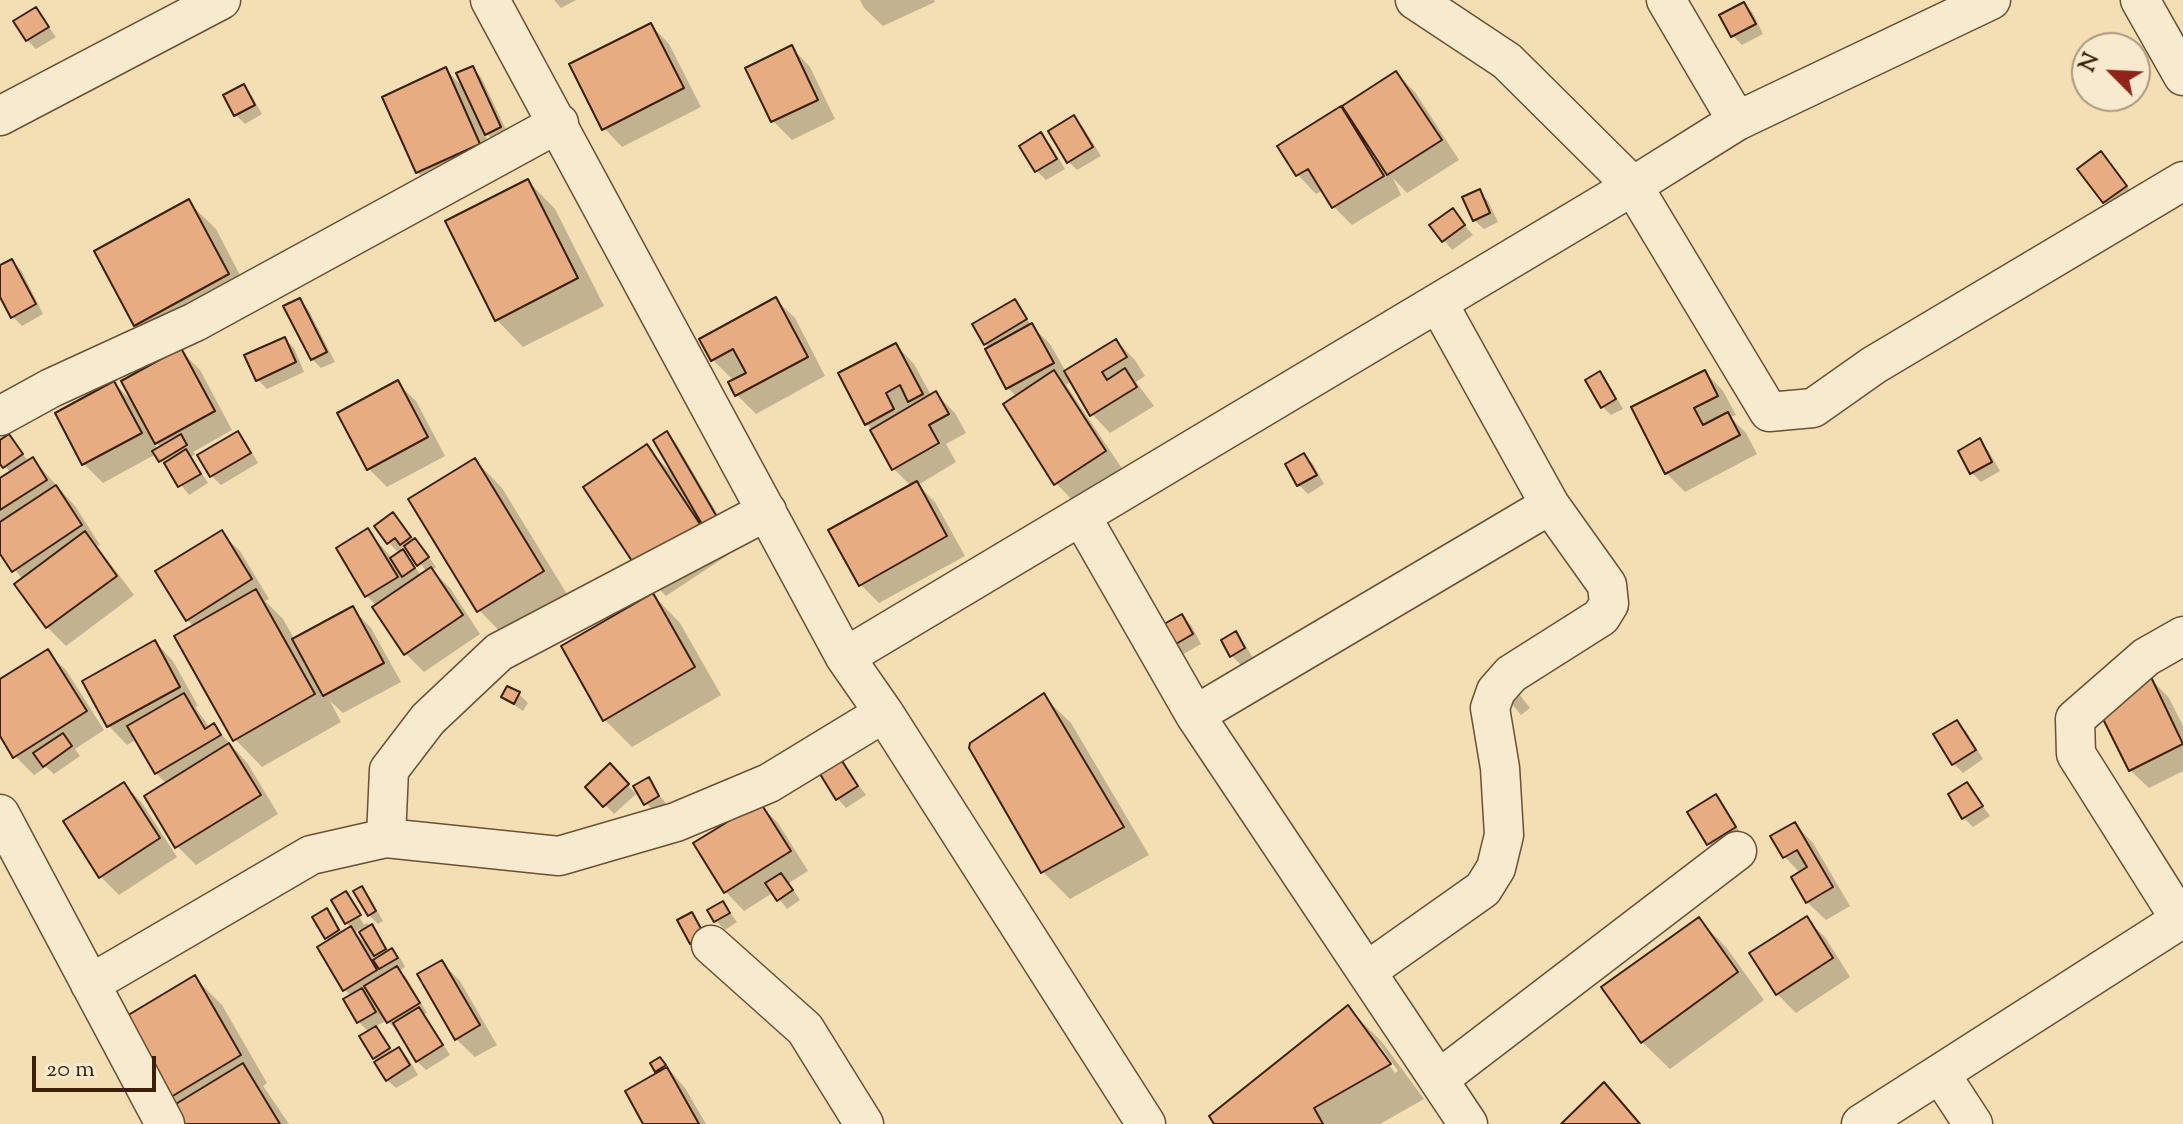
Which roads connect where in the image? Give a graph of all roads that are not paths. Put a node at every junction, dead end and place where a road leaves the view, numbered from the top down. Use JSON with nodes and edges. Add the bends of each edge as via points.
{"nodes":[{"id":1,"x":221,"y":0,"type":"edge"},
{"id":2,"x":490,"y":0,"type":"edge"},
{"id":3,"x":1415,"y":0,"type":"edge"},
{"id":4,"x":1666,"y":0,"type":"edge"},
{"id":5,"x":1991,"y":0,"type":"edge"},
{"id":6,"x":2140,"y":0,"type":"edge"},
{"id":7,"x":2183,"y":76,"type":"edge"},
{"id":8,"x":0,"y":116,"type":"edge"},
{"id":9,"x":1737,"y":121,"type":"junction"},
{"id":10,"x":559,"y":123,"type":"junction"},
{"id":11,"x":2183,"y":181,"type":"edge"},
{"id":12,"x":1633,"y":186,"type":"junction"},
{"id":13,"x":1438,"y":303,"type":"junction"},
{"id":14,"x":0,"y":416,"type":"edge"},
{"id":15,"x":1550,"y":505,"type":"junction"},
{"id":16,"x":767,"y":511,"type":"junction"},
{"id":17,"x":1081,"y":516,"type":"junction"},
{"id":18,"x":2183,"y":636,"type":"edge"},
{"id":19,"x":845,"y":657,"type":"junction"},
{"id":20,"x":884,"y":713,"type":"junction"},
{"id":21,"x":1195,"y":715,"type":"junction"},
{"id":22,"x":0,"y":814,"type":"edge"},
{"id":23,"x":386,"y":838,"type":"junction"},
{"id":24,"x":1737,"y":851,"type":"dead end"},
{"id":25,"x":14,"y":876,"type":"edge"},
{"id":26,"x":2182,"y":919,"type":"edge"},
{"id":27,"x":711,"y":945,"type":"dead end"},
{"id":28,"x":1367,"y":971,"type":"junction"},
{"id":29,"x":90,"y":984,"type":"junction"},
{"id":30,"x":1941,"y":1075,"type":"junction"},
{"id":31,"x":1439,"y":1079,"type":"junction"},
{"id":32,"x":165,"y":1124,"type":"edge"},
{"id":33,"x":864,"y":1124,"type":"edge"},
{"id":34,"x":1146,"y":1124,"type":"edge"},
{"id":35,"x":1468,"y":1124,"type":"edge"},
{"id":36,"x":1861,"y":1124,"type":"edge"},
{"id":37,"x":1973,"y":1124,"type":"edge"}],
"edges":[{"from":1,"to":8,"type":"street"},
{"from":2,"to":10,"type":"street"},
{"from":3,"to":12,"type":"street","via":[[1507,61]]},
{"from":4,"to":9,"type":"street"},
{"from":5,"to":9,"type":"street"},
{"from":6,"to":7,"type":"street"},
{"from":9,"to":12,"type":"street"},
{"from":10,"to":14,"type":"street","via":[[195,322]]},
{"from":10,"to":16,"type":"street"},
{"from":11,"to":12,"type":"street","via":[[1874,365],[1813,408],[1769,412]]},
{"from":12,"to":13,"type":"street"},
{"from":13,"to":15,"type":"street"},
{"from":13,"to":17,"type":"street"},
{"from":15,"to":21,"type":"street"},
{"from":15,"to":28,"type":"street","via":[[1607,585],[1609,604],[1601,617],[1511,674],[1496,691],[1490,708],[1504,835],[1496,868],[1483,889]]},
{"from":16,"to":19,"type":"street"},
{"from":16,"to":23,"type":"street","via":[[499,652],[428,719],[389,770]]},
{"from":17,"to":19,"type":"street"},
{"from":17,"to":21,"type":"street"},
{"from":18,"to":26,"type":"street","via":[[2146,657],[2075,719],[2076,754]]},
{"from":19,"to":20,"type":"street"},
{"from":20,"to":23,"type":"street","via":[[769,783],[676,822],[559,856]]},
{"from":20,"to":34,"type":"street"},
{"from":21,"to":28,"type":"street"},
{"from":22,"to":25,"type":"street"},
{"from":23,"to":29,"type":"street","via":[[311,855]]},
{"from":24,"to":31,"type":"street"},
{"from":25,"to":29,"type":"street"},
{"from":26,"to":30,"type":"street"},
{"from":27,"to":33,"type":"street","via":[[805,1029]]},
{"from":28,"to":31,"type":"street"},
{"from":29,"to":32,"type":"street"},
{"from":30,"to":36,"type":"street"},
{"from":30,"to":37,"type":"street"},
{"from":31,"to":35,"type":"street"}]}
